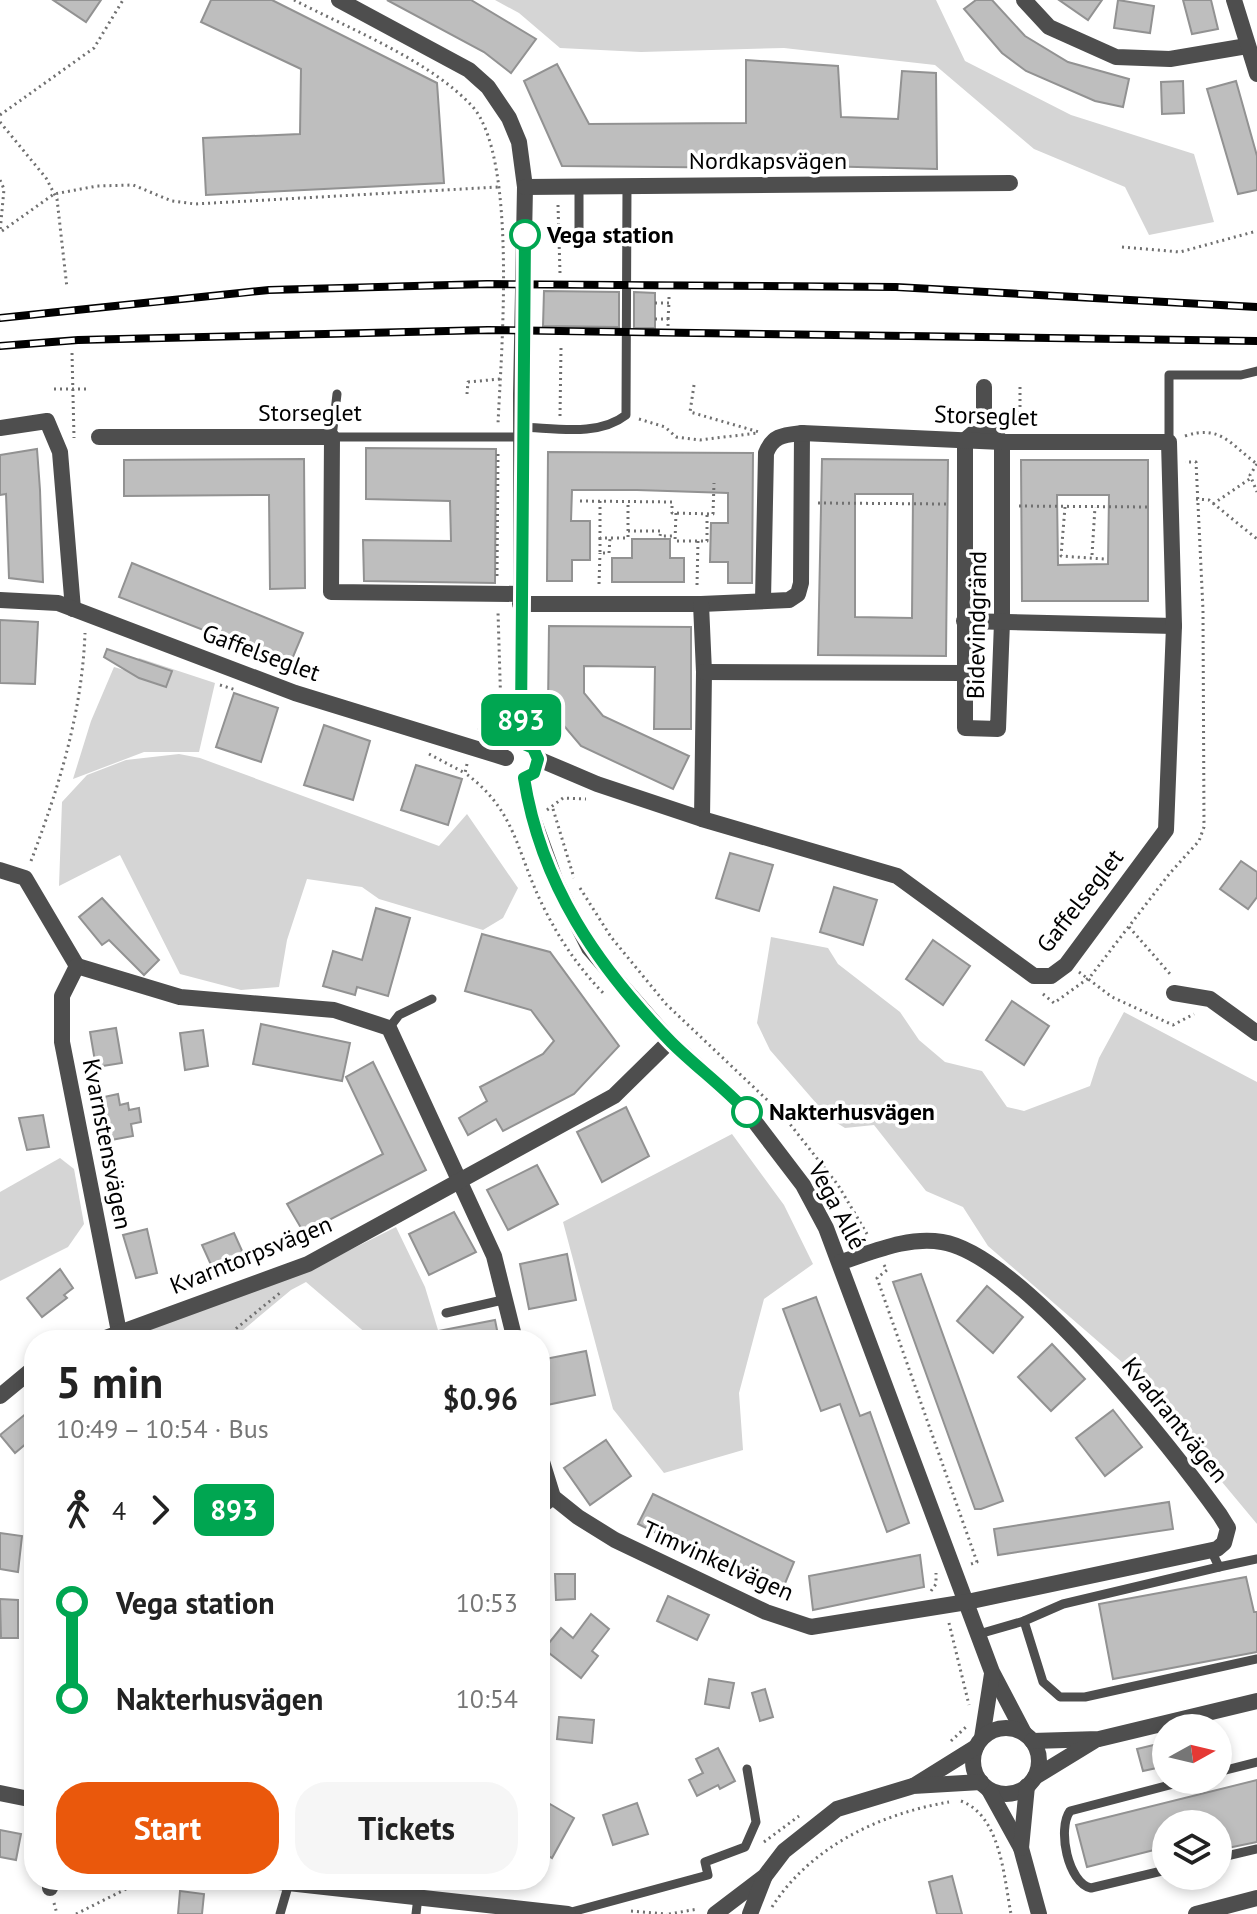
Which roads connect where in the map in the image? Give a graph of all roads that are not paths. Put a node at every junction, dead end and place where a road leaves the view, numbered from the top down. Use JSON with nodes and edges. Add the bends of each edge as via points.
{"nodes":[{"id":1,"x":339,"y":0,"type":"edge"},
{"id":2,"x":1024,"y":0,"type":"edge"},
{"id":3,"x":1234,"y":0,"type":"edge"},
{"id":4,"x":1247,"y":46,"type":"junction"},
{"id":5,"x":1257,"y":74,"type":"edge"},
{"id":6,"x":1010,"y":183,"type":"dead end"},
{"id":7,"x":627,"y":184,"type":"junction"},
{"id":8,"x":579,"y":185,"type":"junction"},
{"id":9,"x":525,"y":187,"type":"junction"},
{"id":10,"x":579,"y":237,"type":"dead end"},
{"id":11,"x":1257,"y":371,"type":"edge"},
{"id":12,"x":984,"y":387,"type":"dead end"},
{"id":13,"x":337,"y":394,"type":"dead end"},
{"id":14,"x":984,"y":424,"type":"junction"},
{"id":15,"x":0,"y":428,"type":"edge"},
{"id":16,"x":521,"y":432,"type":"junction"},
{"id":17,"x":802,"y":433,"type":"junction"},
{"id":18,"x":99,"y":437,"type":"dead end"},
{"id":19,"x":332,"y":437,"type":"junction"},
{"id":20,"x":965,"y":440,"type":"junction"},
{"id":21,"x":1002,"y":442,"type":"junction"},
{"id":22,"x":1169,"y":442,"type":"junction"},
{"id":23,"x":521,"y":599,"type":"junction"},
{"id":24,"x":0,"y":600,"type":"edge"},
{"id":25,"x":763,"y":600,"type":"junction"},
{"id":26,"x":701,"y":604,"type":"junction"},
{"id":27,"x":73,"y":609,"type":"junction"},
{"id":28,"x":964,"y":621,"type":"junction"},
{"id":29,"x":1002,"y":622,"type":"junction"},
{"id":30,"x":1174,"y":626,"type":"junction"},
{"id":31,"x":704,"y":672,"type":"junction"},
{"id":32,"x":964,"y":673,"type":"junction"},
{"id":33,"x":522,"y":743,"type":"junction"},
{"id":34,"x":506,"y":758,"type":"junction"},
{"id":35,"x":538,"y":759,"type":"junction"},
{"id":36,"x":524,"y":778,"type":"junction"},
{"id":37,"x":702,"y":819,"type":"junction"},
{"id":38,"x":0,"y":870,"type":"edge"},
{"id":39,"x":77,"y":966,"type":"junction"},
{"id":40,"x":1174,"y":993,"type":"road end"},
{"id":41,"x":432,"y":999,"type":"dead end"},
{"id":42,"x":389,"y":1028,"type":"junction"},
{"id":43,"x":1257,"y":1033,"type":"edge"},
{"id":44,"x":670,"y":1041,"type":"junction"},
{"id":45,"x":458,"y":1184,"type":"junction"},
{"id":46,"x":841,"y":1262,"type":"junction"},
{"id":47,"x":507,"y":1299,"type":"junction"},
{"id":48,"x":446,"y":1313,"type":"dead end"},
{"id":49,"x":119,"y":1330,"type":"edge"},
{"id":50,"x":125,"y":1330,"type":"edge"},
{"id":51,"x":513,"y":1330,"type":"edge"},
{"id":52,"x":24,"y":1376,"type":"edge"},
{"id":53,"x":0,"y":1396,"type":"edge"},
{"id":54,"x":550,"y":1504,"type":"edge"},
{"id":55,"x":1211,"y":1550,"type":"junction"},
{"id":56,"x":1257,"y":1559,"type":"edge"},
{"id":57,"x":1219,"y":1567,"type":"junction"},
{"id":58,"x":967,"y":1602,"type":"junction"},
{"id":59,"x":1024,"y":1621,"type":"junction"},
{"id":60,"x":979,"y":1634,"type":"junction"},
{"id":61,"x":1257,"y":1659,"type":"edge"},
{"id":62,"x":992,"y":1672,"type":"junction"},
{"id":63,"x":1257,"y":1701,"type":"edge"},
{"id":64,"x":1028,"y":1737,"type":"junction"},
{"id":65,"x":1099,"y":1739,"type":"junction"},
{"id":66,"x":979,"y":1743,"type":"junction"},
{"id":67,"x":1257,"y":1762,"type":"edge"},
{"id":68,"x":1232,"y":1768,"type":"edge"},
{"id":69,"x":747,"y":1769,"type":"dead end"},
{"id":70,"x":1031,"y":1782,"type":"junction"},
{"id":71,"x":913,"y":1786,"type":"junction"},
{"id":72,"x":985,"y":1786,"type":"junction"},
{"id":73,"x":1152,"y":1790,"type":"edge"},
{"id":74,"x":0,"y":1793,"type":"edge"},
{"id":75,"x":24,"y":1798,"type":"edge"},
{"id":76,"x":1021,"y":1848,"type":"junction"},
{"id":77,"x":1257,"y":1849,"type":"edge"},
{"id":78,"x":1232,"y":1855,"type":"edge"},
{"id":79,"x":1152,"y":1873,"type":"edge"},
{"id":80,"x":765,"y":1876,"type":"junction"},
{"id":81,"x":287,"y":1890,"type":"edge"},
{"id":82,"x":354,"y":1890,"type":"edge"},
{"id":83,"x":418,"y":1897,"type":"junction"},
{"id":84,"x":1257,"y":1898,"type":"edge"},
{"id":85,"x":280,"y":1914,"type":"edge"},
{"id":86,"x":416,"y":1914,"type":"edge"},
{"id":87,"x":566,"y":1914,"type":"edge"},
{"id":88,"x":715,"y":1914,"type":"edge"},
{"id":89,"x":750,"y":1914,"type":"edge"},
{"id":90,"x":1039,"y":1914,"type":"edge"},
{"id":91,"x":1196,"y":1914,"type":"edge"}],
"edges":[{"from":1,"to":9,"type":"street","via":[[469,70],[488,87],[519,142]]},
{"from":2,"to":4,"type":"street","via":[[1049,27],[1116,57],[1170,59]]},
{"from":3,"to":4,"type":"street"},
{"from":4,"to":5,"type":"street"},
{"from":6,"to":7,"type":"street","name":"Nordkapsvägen"},
{"from":7,"to":8,"type":"street","name":"Nordkapsvägen"},
{"from":7,"to":16,"type":"lane","name":"Storseglet","via":[[626,415],[613,425]]},
{"from":8,"to":9,"type":"street","name":"Nordkapsvägen"},
{"from":8,"to":10,"type":"lane"},
{"from":9,"to":16,"type":"street"},
{"from":11,"to":22,"type":"lane","via":[[1169,375]]},
{"from":12,"to":14,"type":"street"},
{"from":13,"to":19,"type":"lane"},
{"from":14,"to":20,"type":"street"},
{"from":14,"to":21,"type":"street"},
{"from":15,"to":27,"type":"street","via":[[47,421],[60,452]]},
{"from":16,"to":19,"type":"lane","name":"Storseglet"},
{"from":16,"to":23,"type":"street"},
{"from":17,"to":20,"type":"street","name":"Storseglet"},
{"from":17,"to":25,"type":"street","via":[[780,435],[766,453]]},
{"from":17,"to":25,"type":"street","via":[[798,594],[789,600]]},
{"from":18,"to":19,"type":"street","name":"Storseglet"},
{"from":19,"to":23,"type":"street","via":[[331,592]]},
{"from":20,"to":21,"type":"street","name":"Storseglet"},
{"from":20,"to":28,"type":"street","name":"Bidevindgränd"},
{"from":21,"to":22,"type":"street","name":"Storseglet"},
{"from":21,"to":29,"type":"street","name":"Bidevindgränd"},
{"from":22,"to":30,"type":"street","name":"Gaffelseglet"},
{"from":23,"to":26,"type":"street"},
{"from":23,"to":33,"type":"street"},
{"from":24,"to":27,"type":"street","name":"Gaffelseglet","via":[[58,603]]},
{"from":25,"to":26,"type":"street"},
{"from":26,"to":31,"type":"street"},
{"from":27,"to":34,"type":"street","name":"Gaffelseglet","via":[[295,693]]},
{"from":28,"to":29,"type":"street"},
{"from":28,"to":32,"type":"street","name":"Bidevindgränd"},
{"from":29,"to":30,"type":"street"},
{"from":29,"to":32,"type":"street","name":"Bidevindgränd","via":[[998,729],[965,728]]},
{"from":30,"to":37,"type":"street","name":"Gaffelseglet","via":[[1166,830],[1066,965],[1051,976],[1034,976],[897,876]]},
{"from":31,"to":32,"type":"street"},
{"from":31,"to":37,"type":"street"},
{"from":33,"to":34,"type":"street","via":[[509,749]]},
{"from":33,"to":35,"type":"street","via":[[533,748]]},
{"from":34,"to":36,"type":"street","name":"Vega Allé","via":[[515,775]]},
{"from":35,"to":36,"type":"street","via":[[534,773]]},
{"from":35,"to":37,"type":"street","name":"Gaffelseglet"},
{"from":36,"to":44,"type":"street","name":"Vega Allé","via":[[531,813],[571,916],[589,948]]},
{"from":38,"to":39,"type":"street","via":[[25,878]]},
{"from":39,"to":42,"type":"street","via":[[180,997],[334,1010]]},
{"from":39,"to":49,"type":"street","name":"Kvarnstensvägen","via":[[62,996],[62,1042]]},
{"from":40,"to":43,"type":"street","via":[[1210,999]]},
{"from":41,"to":42,"type":"lane","via":[[399,1015]]},
{"from":42,"to":45,"type":"street"},
{"from":44,"to":45,"type":"street","via":[[614,1096]]},
{"from":44,"to":46,"type":"street","name":"Vega Allé","via":[[745,1109],[776,1147],[803,1185]]},
{"from":45,"to":47,"type":"street","via":[[494,1256]]},
{"from":45,"to":50,"type":"street","name":"Kvarntorpsvägen","via":[[302,1266]]},
{"from":46,"to":55,"type":"street","name":"Kvadrantvägen","via":[[922,1240],[966,1250],[1004,1276],[1099,1364],[1210,1501],[1228,1528],[1224,1543]]},
{"from":46,"to":58,"type":"street","name":"Vega Allé"},
{"from":47,"to":48,"type":"lane"},
{"from":47,"to":51,"type":"street"},
{"from":52,"to":53,"type":"street"},
{"from":54,"to":58,"type":"street","name":"Timvinkelvägen","via":[[766,1612],[811,1627]]},
{"from":55,"to":57,"type":"lane"},
{"from":55,"to":58,"type":"street"},
{"from":56,"to":57,"type":"lane"},
{"from":57,"to":59,"type":"lane","via":[[1063,1604]]},
{"from":58,"to":60,"type":"street","name":"Vega Allé"},
{"from":59,"to":60,"type":"lane"},
{"from":59,"to":61,"type":"lane","via":[[1043,1682],[1060,1697],[1085,1697]]},
{"from":60,"to":62,"type":"street","name":"Vega Allé"},
{"from":62,"to":64,"type":"street","name":"Vega Allé"},
{"from":62,"to":66,"type":"street","name":"Vega Allé","via":[[988,1721]]},
{"from":63,"to":65,"type":"street"},
{"from":64,"to":65,"type":"street"},
{"from":64,"to":66,"type":"street","via":[[1002,1728]]},
{"from":64,"to":70,"type":"street","via":[[1038,1755]]},
{"from":65,"to":70,"type":"street"},
{"from":66,"to":71,"type":"street"},
{"from":66,"to":72,"type":"street","via":[[974,1770]]},
{"from":67,"to":68,"type":"lane"},
{"from":69,"to":87,"type":"lane","via":[[756,1822],[745,1847],[705,1862],[708,1875]]},
{"from":70,"to":72,"type":"street","via":[[1012,1794]]},
{"from":70,"to":76,"type":"street"},
{"from":71,"to":72,"type":"street"},
{"from":71,"to":80,"type":"street","via":[[837,1809],[784,1851]]},
{"from":72,"to":76,"type":"street"},
{"from":73,"to":79,"type":"lane","via":[[1070,1811],[1064,1819],[1075,1878],[1082,1886]]},
{"from":74,"to":75,"type":"street"},
{"from":76,"to":90,"type":"street"},
{"from":77,"to":78,"type":"lane"},
{"from":80,"to":88,"type":"street"},
{"from":80,"to":89,"type":"street"},
{"from":81,"to":85,"type":"lane"},
{"from":82,"to":83,"type":"street"},
{"from":83,"to":86,"type":"lane"},
{"from":83,"to":87,"type":"street"},
{"from":84,"to":91,"type":"street"}]}
